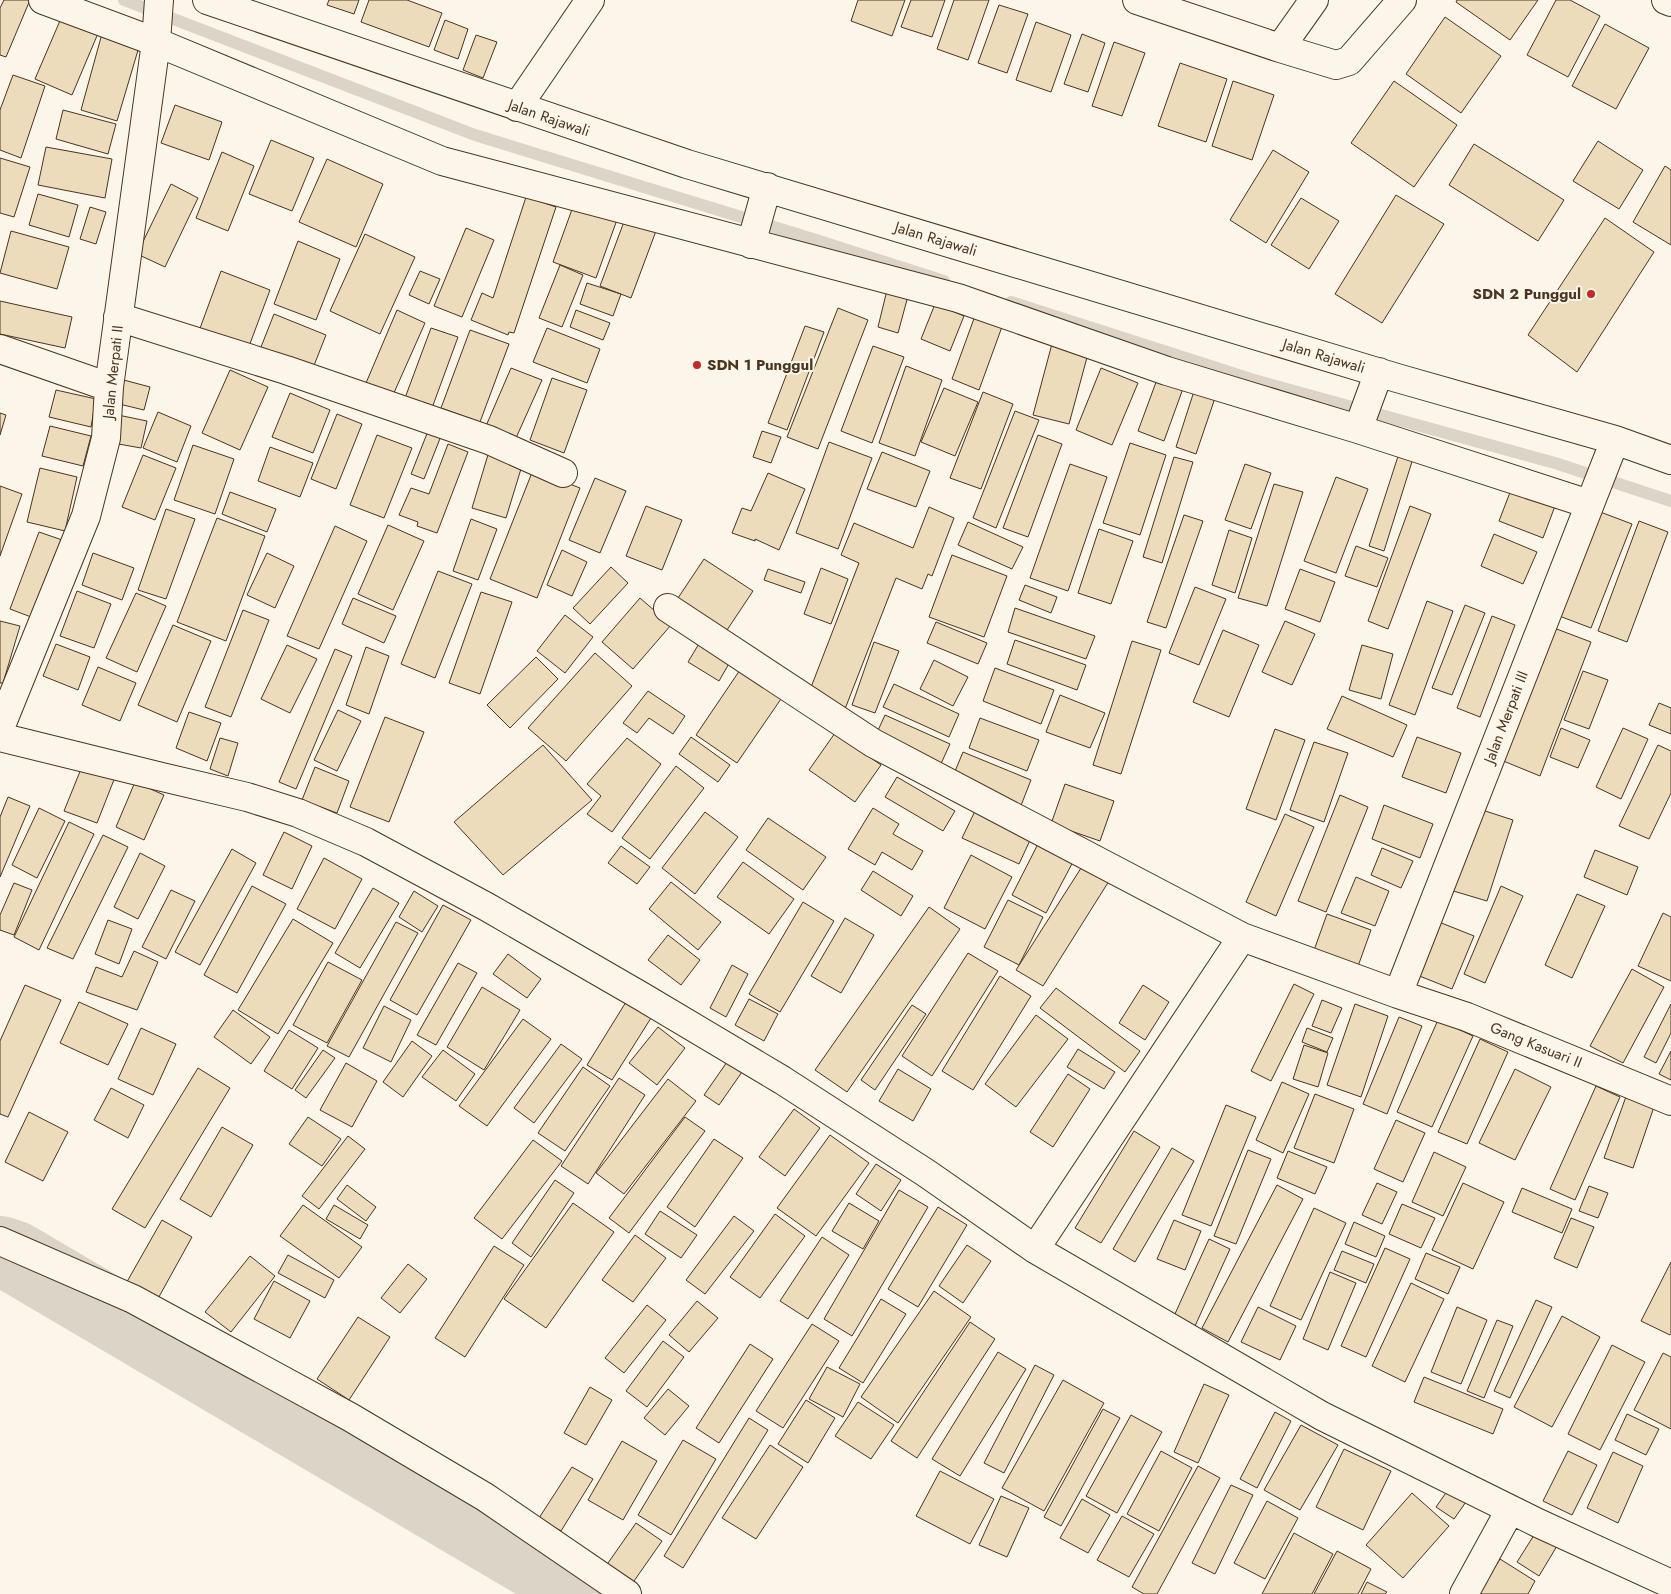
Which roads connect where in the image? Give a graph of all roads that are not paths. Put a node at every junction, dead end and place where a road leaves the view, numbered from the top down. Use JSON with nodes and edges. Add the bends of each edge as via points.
{"nodes":[{"id":1,"x":43,"y":0,"type":"edge"},
{"id":2,"x":207,"y":0,"type":"edge"},
{"id":3,"x":590,"y":0,"type":"edge"},
{"id":4,"x":1136,"y":0,"type":"edge"},
{"id":5,"x":1314,"y":0,"type":"edge"},
{"id":6,"x":1402,"y":0,"type":"edge"},
{"id":7,"x":1666,"y":0,"type":"edge"},
{"id":8,"x":159,"y":1,"type":"edge"},
{"id":9,"x":1671,"y":2,"type":"edge"},
{"id":10,"x":156,"y":38,"type":"junction"},
{"id":11,"x":1280,"y":48,"type":"junction"},
{"id":12,"x":517,"y":107,"type":"junction"},
{"id":13,"x":764,"y":195,"type":"junction"},
{"id":14,"x":752,"y":239,"type":"junction"},
{"id":15,"x":118,"y":317,"type":"junction"},
{"id":16,"x":0,"y":349,"type":"edge"},
{"id":17,"x":1376,"y":379,"type":"junction"},
{"id":18,"x":109,"y":387,"type":"junction"},
{"id":19,"x":1359,"y":423,"type":"junction"},
{"id":20,"x":1615,"y":440,"type":"junction"},
{"id":21,"x":1671,"y":460,"type":"edge"},
{"id":22,"x":563,"y":472,"type":"dead end"},
{"id":23,"x":1590,"y":500,"type":"junction"},
{"id":24,"x":668,"y":608,"type":"dead end"},
{"id":25,"x":0,"y":728,"type":"edge"},
{"id":26,"x":0,"y":737,"type":"edge"},
{"id":27,"x":1242,"y":936,"type":"junction"},
{"id":28,"x":1398,"y":994,"type":"junction"},
{"id":29,"x":1671,"y":1101,"type":"edge"},
{"id":30,"x":0,"y":1241,"type":"edge"},
{"id":31,"x":1034,"y":1249,"type":"junction"},
{"id":32,"x":1510,"y":1510,"type":"junction"},
{"id":33,"x":1671,"y":1584,"type":"edge"},
{"id":34,"x":627,"y":1594,"type":"edge"},
{"id":35,"x":1464,"y":1594,"type":"edge"}],
"edges":[{"from":1,"to":10,"type":"street"},
{"from":2,"to":12,"type":"street","name":"Jalan Rajawali"},
{"from":3,"to":12,"type":"street"},
{"from":4,"to":11,"type":"street"},
{"from":5,"to":11,"type":"street"},
{"from":6,"to":11,"type":"street","via":[[1355,56],[1343,64],[1336,65]]},
{"from":7,"to":9,"type":"street"},
{"from":8,"to":10,"type":"street","name":"Jalan Merpati II"},
{"from":10,"to":14,"type":"street","via":[[442,161]]},
{"from":10,"to":15,"type":"street","name":"Jalan Merpati II"},
{"from":12,"to":13,"type":"street","name":"Jalan Rajawali","via":[[687,164]]},
{"from":13,"to":14,"type":"street"},
{"from":13,"to":17,"type":"street","name":"Jalan Rajawali"},
{"from":14,"to":19,"type":"street","via":[[958,298],[1167,371]]},
{"from":15,"to":18,"type":"street","name":"Jalan Merpati II"},
{"from":15,"to":22,"type":"street","via":[[286,370],[479,437]]},
{"from":16,"to":18,"type":"street"},
{"from":17,"to":19,"type":"street"},
{"from":17,"to":20,"type":"street","name":"Jalan Rajawali"},
{"from":18,"to":25,"type":"street","name":"Jalan Merpati II","via":[[106,438],[86,516]]},
{"from":19,"to":23,"type":"street"},
{"from":20,"to":21,"type":"street","name":"Jalan Rajawali"},
{"from":20,"to":23,"type":"street","name":"Jalan Merpati III"},
{"from":23,"to":28,"type":"street","name":"Jalan Merpati III"},
{"from":24,"to":27,"type":"street","name":"Gang Kasuari II","via":[[873,743]]},
{"from":26,"to":31,"type":"street","via":[[247,796],[298,812],[366,842],[487,907],[782,1080]]},
{"from":27,"to":28,"type":"street","name":"Gang Kasuari II"},
{"from":27,"to":31,"type":"street"},
{"from":28,"to":29,"type":"street","name":"Gang Kasuari II","via":[[1467,1017]]},
{"from":30,"to":34,"type":"street","via":[[133,1300],[350,1417],[485,1498]]},
{"from":31,"to":32,"type":"street","via":[[1322,1416]]},
{"from":32,"to":33,"type":"street"},
{"from":32,"to":35,"type":"street"}]}
